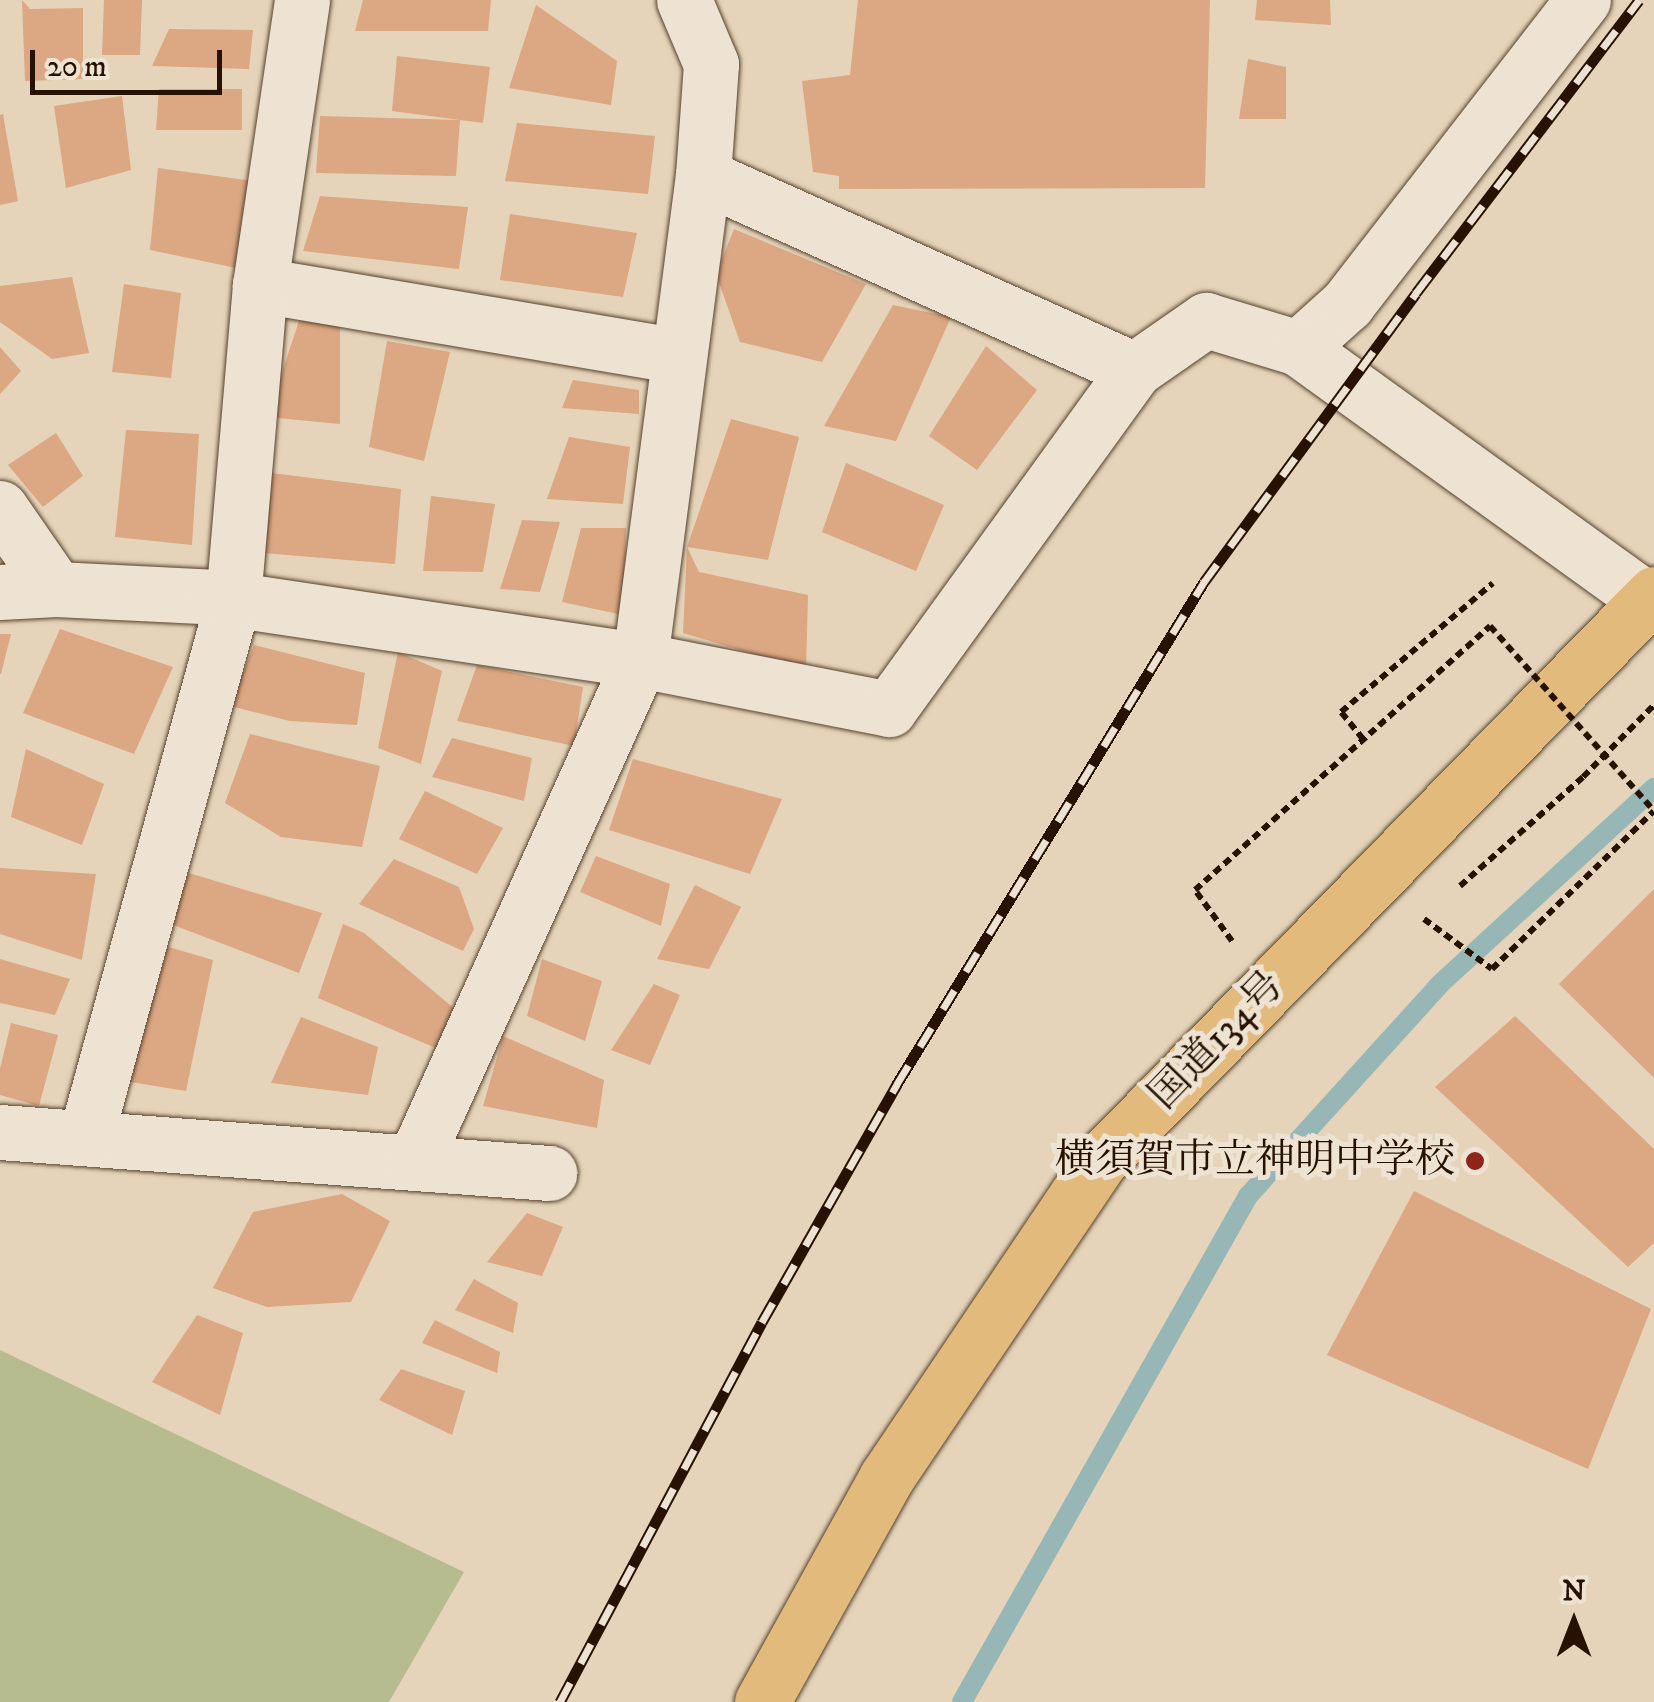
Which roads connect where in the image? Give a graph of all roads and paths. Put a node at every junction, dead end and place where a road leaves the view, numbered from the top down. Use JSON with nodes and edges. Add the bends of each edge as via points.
{"nodes":[{"id":1,"x":302,"y":0,"type":"edge"},
{"id":2,"x":684,"y":0,"type":"edge"},
{"id":3,"x":1583,"y":0,"type":"edge"},
{"id":4,"x":703,"y":176,"type":"junction"},
{"id":5,"x":260,"y":285,"type":"junction"},
{"id":6,"x":1298,"y":348,"type":"junction"},
{"id":7,"x":678,"y":356,"type":"junction"},
{"id":8,"x":1134,"y":370,"type":"junction"},
{"id":9,"x":0,"y":508,"type":"edge"},
{"id":10,"x":1493,"y":583,"type":"dead end"},
{"id":11,"x":56,"y":589,"type":"junction"},
{"id":12,"x":0,"y":592,"type":"edge"},
{"id":13,"x":1651,"y":597,"type":"edge"},
{"id":14,"x":233,"y":600,"type":"junction"},
{"id":15,"x":640,"y":660,"type":"junction"},
{"id":16,"x":1654,"y":705,"type":"edge"},
{"id":17,"x":1364,"y":739,"type":"junction"},
{"id":18,"x":1654,"y":811,"type":"edge"},
{"id":19,"x":1454,"y":891,"type":"dead end"},
{"id":20,"x":1413,"y":929,"type":"dead end"},
{"id":21,"x":1235,"y":946,"type":"dead end"},
{"id":22,"x":0,"y":1132,"type":"edge"},
{"id":23,"x":86,"y":1136,"type":"junction"},
{"id":24,"x":415,"y":1160,"type":"junction"},
{"id":25,"x":549,"y":1173,"type":"dead end"},
{"id":26,"x":762,"y":1702,"type":"edge"}],
"edges":[{"from":1,"to":5,"type":"street"},
{"from":2,"to":4,"type":"street","via":[[711,64]]},
{"from":3,"to":6,"type":"street","via":[[1347,304]]},
{"from":4,"to":7,"type":"street"},
{"from":4,"to":8,"type":"street"},
{"from":5,"to":7,"type":"street"},
{"from":5,"to":14,"type":"street"},
{"from":6,"to":8,"type":"street","via":[[1206,320]]},
{"from":6,"to":13,"type":"street"},
{"from":7,"to":15,"type":"street"},
{"from":8,"to":15,"type":"street","via":[[889,709]]},
{"from":9,"to":11,"type":"street"},
{"from":10,"to":17,"type":"path","via":[[1341,712]]},
{"from":11,"to":12,"type":"street"},
{"from":11,"to":14,"type":"street"},
{"from":13,"to":26,"type":"highway","name":"国道134号","via":[[1099,1162],[886,1478]]},
{"from":14,"to":15,"type":"street"},
{"from":14,"to":23,"type":"street"},
{"from":15,"to":24,"type":"street"},
{"from":16,"to":19,"type":"path"},
{"from":17,"to":18,"type":"path","bridge":true,"via":[[1490,626]]},
{"from":17,"to":21,"type":"path","via":[[1195,890]]},
{"from":18,"to":20,"type":"path","via":[[1492,969],[1426,917]]},
{"from":22,"to":23,"type":"street"},
{"from":23,"to":24,"type":"street"},
{"from":24,"to":25,"type":"street"}]}
